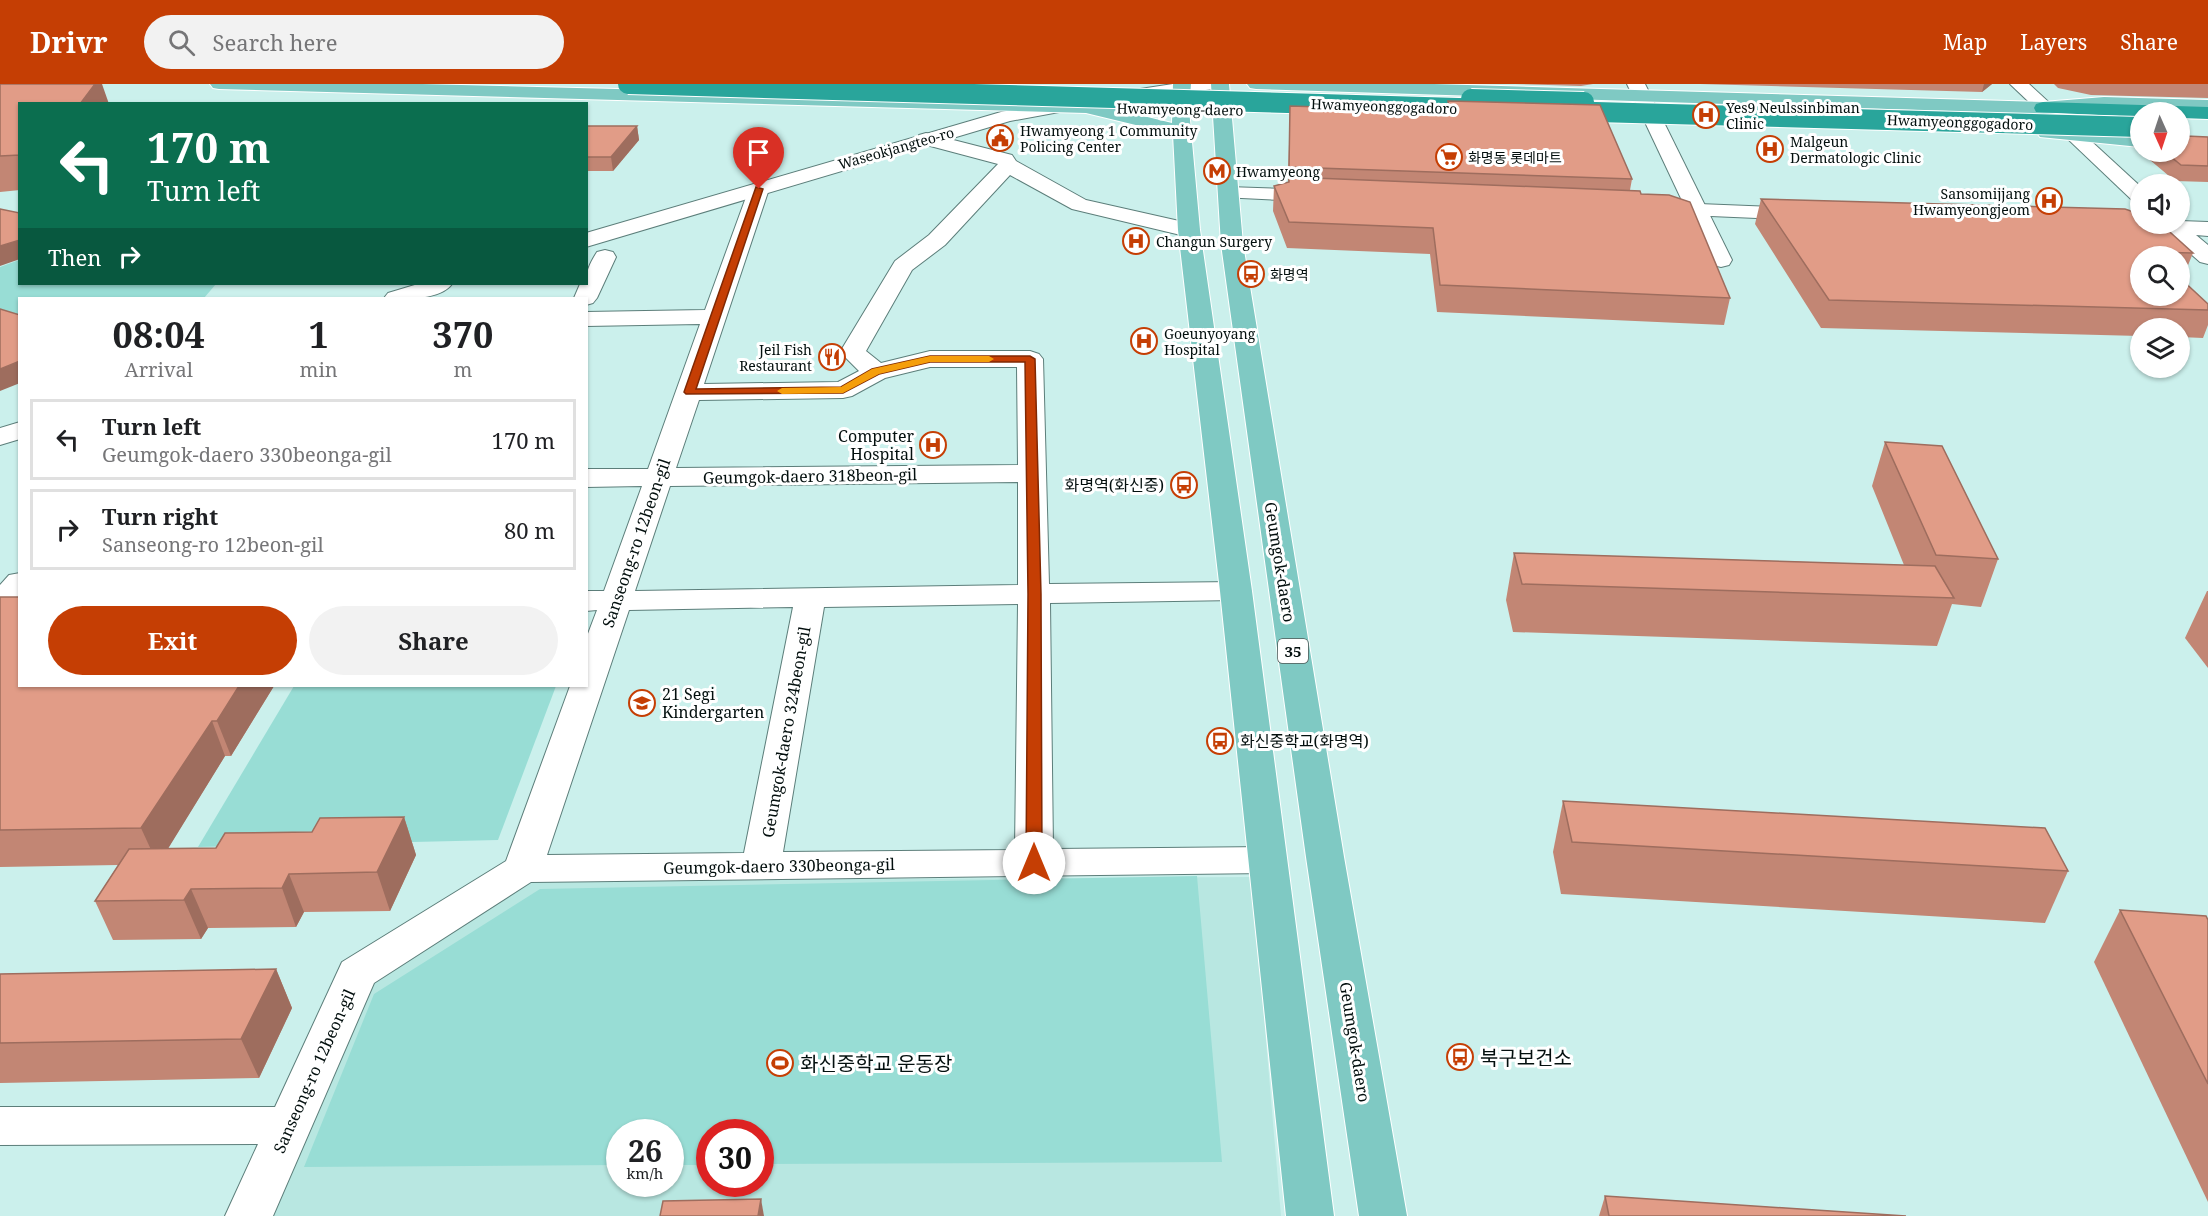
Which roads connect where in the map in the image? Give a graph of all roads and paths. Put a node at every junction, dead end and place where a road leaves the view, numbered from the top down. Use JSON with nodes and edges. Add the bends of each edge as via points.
{"nodes":[{"id":1,"x":219,"y":84,"type":"edge"},
{"id":2,"x":453,"y":84,"type":"edge"},
{"id":3,"x":628,"y":84,"type":"edge"},
{"id":4,"x":965,"y":84,"type":"edge"},
{"id":5,"x":1256,"y":84,"type":"edge"},
{"id":6,"x":2019,"y":84,"type":"edge"},
{"id":7,"x":262,"y":85,"type":"edge"},
{"id":8,"x":1639,"y":90,"type":"edge"},
{"id":9,"x":509,"y":92,"type":"junction"},
{"id":10,"x":1218,"y":92,"type":"edge"},
{"id":11,"x":1181,"y":103,"type":"edge"},
{"id":12,"x":2208,"y":106,"type":"edge"},
{"id":13,"x":1052,"y":107,"type":"junction"},
{"id":14,"x":2043,"y":108,"type":"junction"},
{"id":15,"x":2208,"y":113,"type":"edge"},
{"id":16,"x":2190,"y":115,"type":"edge"},
{"id":17,"x":2130,"y":118,"type":"edge"},
{"id":18,"x":2130,"y":119,"type":"edge"},
{"id":19,"x":2130,"y":119,"type":"edge"},
{"id":20,"x":2190,"y":119,"type":"edge"},
{"id":21,"x":2208,"y":120,"type":"edge"},
{"id":22,"x":1655,"y":121,"type":"junction"},
{"id":23,"x":2190,"y":128,"type":"edge"},
{"id":24,"x":2208,"y":129,"type":"edge"},
{"id":25,"x":2070,"y":134,"type":"junction"},
{"id":26,"x":2130,"y":135,"type":"edge"},
{"id":27,"x":926,"y":139,"type":"junction"},
{"id":28,"x":2130,"y":140,"type":"edge"},
{"id":29,"x":1008,"y":165,"type":"junction"},
{"id":30,"x":2130,"y":188,"type":"edge"},
{"id":31,"x":759,"y":189,"type":"junction"},
{"id":32,"x":1228,"y":193,"type":"junction"},
{"id":33,"x":1334,"y":197,"type":"edge"},
{"id":34,"x":1628,"y":207,"type":"edge"},
{"id":35,"x":1699,"y":210,"type":"junction"},
{"id":36,"x":1818,"y":214,"type":"edge"},
{"id":37,"x":2103,"y":225,"type":"edge"},
{"id":38,"x":2130,"y":225,"type":"edge"},
{"id":39,"x":2190,"y":227,"type":"edge"},
{"id":40,"x":2208,"y":229,"type":"edge"},
{"id":41,"x":1189,"y":230,"type":"junction"},
{"id":42,"x":2182,"y":234,"type":"edge"},
{"id":43,"x":588,"y":239,"type":"edge"},
{"id":44,"x":605,"y":257,"type":"dead end"},
{"id":45,"x":2208,"y":257,"type":"edge"},
{"id":46,"x":1721,"y":260,"type":"dead end"},
{"id":47,"x":437,"y":285,"type":"edge"},
{"id":48,"x":399,"y":297,"type":"edge"},
{"id":49,"x":585,"y":297,"type":"edge"},
{"id":50,"x":714,"y":317,"type":"junction"},
{"id":51,"x":588,"y":319,"type":"edge"},
{"id":52,"x":876,"y":372,"type":"junction"},
{"id":53,"x":690,"y":392,"type":"junction"},
{"id":54,"x":18,"y":431,"type":"edge"},
{"id":55,"x":0,"y":436,"type":"edge"},
{"id":56,"x":1033,"y":473,"type":"junction"},
{"id":57,"x":588,"y":478,"type":"edge"},
{"id":58,"x":659,"y":478,"type":"junction"},
{"id":59,"x":18,"y":584,"type":"edge"},
{"id":60,"x":1236,"y":591,"type":"junction"},
{"id":61,"x":1034,"y":594,"type":"junction"},
{"id":62,"x":810,"y":598,"type":"junction"},
{"id":63,"x":601,"y":601,"type":"edge"},
{"id":64,"x":0,"y":603,"type":"edge"},
{"id":65,"x":18,"y":603,"type":"edge"},
{"id":66,"x":588,"y":646,"type":"edge"},
{"id":67,"x":576,"y":687,"type":"edge"},
{"id":68,"x":1268,"y":860,"type":"junction"},
{"id":69,"x":1034,"y":863,"type":"junction"},
{"id":70,"x":761,"y":866,"type":"junction"},
{"id":71,"x":523,"y":869,"type":"junction"},
{"id":72,"x":290,"y":1125,"type":"junction"},
{"id":73,"x":0,"y":1126,"type":"edge"},
{"id":74,"x":249,"y":1216,"type":"edge"},
{"id":75,"x":1310,"y":1216,"type":"edge"},
{"id":76,"x":1383,"y":1216,"type":"edge"}],
"edges":[{"from":1,"to":7,"type":"main road"},
{"from":2,"to":9,"type":"main road"},
{"from":3,"to":18,"type":"highway","name":"Hwamyeonggogadoro","bridge":true},
{"from":4,"to":19,"type":"highway","name":"Hwamyeonggogadoro","bridge":true},
{"from":5,"to":8,"type":"main road","name":"Hwamyeong-daero"},
{"from":6,"to":14,"type":"street"},
{"from":7,"to":9,"type":"main road"},
{"from":8,"to":14,"type":"main road","name":"Hwamyeong-daero"},
{"from":8,"to":22,"type":"street"},
{"from":9,"to":13,"type":"main road"},
{"from":10,"to":11,"type":"street","name":"Waseokjangteo-ro"},
{"from":10,"to":11,"type":"main road","name":"Hwamyeong-daero"},
{"from":10,"to":22,"type":"main road","name":"Hwamyeong-daero"},
{"from":10,"to":32,"type":"main road","name":"Geumgok-daero","number":"35"},
{"from":11,"to":13,"type":"street","name":"Waseokjangteo-ro"},
{"from":11,"to":13,"type":"main road","name":"Hwamyeong-daero"},
{"from":11,"to":41,"type":"main road"},
{"from":12,"to":14,"type":"main road","name":"Hwamyeong-daero","via":[[2104,103]]},
{"from":13,"to":27,"type":"street","name":"Waseokjangteo-ro"},
{"from":14,"to":17,"type":"highway"},
{"from":14,"to":25,"type":"street"},
{"from":15,"to":16,"type":"highway"},
{"from":20,"to":21,"type":"highway"},
{"from":22,"to":25,"type":"main road","name":"Hwamyeong-daero"},
{"from":22,"to":35,"type":"street"},
{"from":23,"to":24,"type":"highway"},
{"from":25,"to":26,"type":"highway"},
{"from":25,"to":28,"type":"main road","name":"Hwamyeong-daero"},
{"from":25,"to":30,"type":"street"},
{"from":27,"to":29,"type":"street","via":[[1005,159]]},
{"from":27,"to":31,"type":"street","name":"Waseokjangteo-ro"},
{"from":29,"to":41,"type":"street","via":[[1079,205]]},
{"from":29,"to":52,"type":"street","via":[[937,240],[903,266],[853,352]]},
{"from":31,"to":43,"type":"street","name":"Waseokjangteo-ro"},
{"from":31,"to":50,"type":"street","name":"Sanseong-ro 12beon-gil"},
{"from":32,"to":33,"type":"street"},
{"from":32,"to":76,"type":"main road","name":"Geumgok-daero","number":"35","via":[[1232,244],[1316,799]]},
{"from":34,"to":35,"type":"street"},
{"from":35,"to":36,"type":"street"},
{"from":35,"to":46,"type":"street"},
{"from":37,"to":38,"type":"street"},
{"from":39,"to":40,"type":"street"},
{"from":41,"to":60,"type":"main road"},
{"from":42,"to":45,"type":"street"},
{"from":44,"to":49,"type":"street"},
{"from":47,"to":48,"type":"street"},
{"from":50,"to":51,"type":"street"},
{"from":50,"to":53,"type":"street","name":"Sanseong-ro 12beon-gil"},
{"from":52,"to":53,"type":"street","via":[[843,390]]},
{"from":52,"to":56,"type":"street","via":[[930,359],[1030,359]]},
{"from":53,"to":58,"type":"street","name":"Sanseong-ro 12beon-gil"},
{"from":54,"to":55,"type":"street"},
{"from":56,"to":58,"type":"street","name":"Geumgok-daero 318beon-gil"},
{"from":56,"to":61,"type":"street"},
{"from":57,"to":58,"type":"street","name":"Geumgok-daero 318beon-gil"},
{"from":58,"to":63,"type":"street","name":"Sanseong-ro 12beon-gil"},
{"from":59,"to":64,"type":"street"},
{"from":60,"to":61,"type":"street"},
{"from":60,"to":68,"type":"main road"},
{"from":61,"to":62,"type":"street"},
{"from":61,"to":69,"type":"street"},
{"from":62,"to":63,"type":"street"},
{"from":62,"to":70,"type":"street","name":"Geumgok-daero 324beon-gil"},
{"from":63,"to":66,"type":"street","name":"Sanseong-ro 12beon-gil"},
{"from":64,"to":65,"type":"street"},
{"from":67,"to":71,"type":"street","name":"Sanseong-ro 12beon-gil"},
{"from":68,"to":69,"type":"street","name":"Geumgok-daero 330beonga-gil"},
{"from":68,"to":75,"type":"main road"},
{"from":69,"to":70,"type":"street","name":"Geumgok-daero 330beonga-gil"},
{"from":70,"to":71,"type":"street","name":"Geumgok-daero 330beonga-gil"},
{"from":71,"to":72,"type":"street","name":"Sanseong-ro 12beon-gil","via":[[357,973]]},
{"from":72,"to":73,"type":"street"},
{"from":72,"to":74,"type":"street","name":"Sanseong-ro 12beon-gil"}]}
